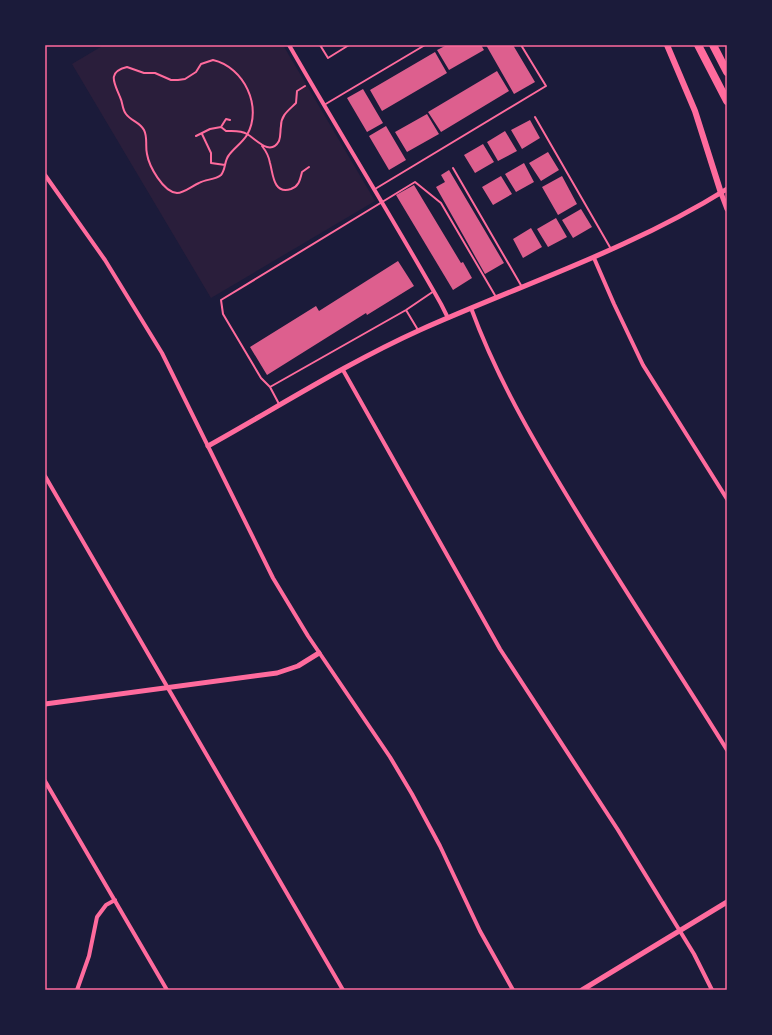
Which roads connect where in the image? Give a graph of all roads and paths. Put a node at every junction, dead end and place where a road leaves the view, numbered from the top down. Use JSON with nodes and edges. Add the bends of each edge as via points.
{"nodes":[{"id":1,"x":289,"y":45,"type":"edge"},
{"id":2,"x":320,"y":45,"type":"edge"},
{"id":3,"x":349,"y":45,"type":"edge"},
{"id":4,"x":425,"y":45,"type":"edge"},
{"id":5,"x":521,"y":45,"type":"edge"},
{"id":6,"x":667,"y":45,"type":"edge"},
{"id":7,"x":698,"y":45,"type":"edge"},
{"id":8,"x":713,"y":45,"type":"edge"},
{"id":9,"x":727,"y":72,"type":"edge"},
{"id":10,"x":310,"y":83,"type":"junction"},
{"id":11,"x":727,"y":101,"type":"edge"},
{"id":12,"x":323,"y":105,"type":"junction"},
{"id":13,"x":536,"y":117,"type":"dead end"},
{"id":14,"x":230,"y":120,"type":"dead end"},
{"id":15,"x":221,"y":126,"type":"junction"},
{"id":16,"x":202,"y":134,"type":"junction"},
{"id":17,"x":248,"y":134,"type":"junction"},
{"id":18,"x":196,"y":136,"type":"dead end"},
{"id":19,"x":261,"y":145,"type":"junction"},
{"id":20,"x":225,"y":165,"type":"junction"},
{"id":21,"x":309,"y":167,"type":"dead end"},
{"id":22,"x":453,"y":168,"type":"dead end"},
{"id":23,"x":45,"y":175,"type":"edge"},
{"id":24,"x":727,"y":189,"type":"edge"},
{"id":25,"x":375,"y":190,"type":"junction"},
{"id":26,"x":721,"y":193,"type":"junction"},
{"id":27,"x":383,"y":202,"type":"junction"},
{"id":28,"x":727,"y":209,"type":"edge"},
{"id":29,"x":612,"y":250,"type":"junction"},
{"id":30,"x":594,"y":258,"type":"junction"},
{"id":31,"x":523,"y":288,"type":"junction"},
{"id":32,"x":434,"y":291,"type":"junction"},
{"id":33,"x":496,"y":298,"type":"junction"},
{"id":34,"x":471,"y":308,"type":"junction"},
{"id":35,"x":406,"y":310,"type":"junction"},
{"id":36,"x":448,"y":318,"type":"junction"},
{"id":37,"x":418,"y":331,"type":"junction"},
{"id":38,"x":343,"y":370,"type":"junction"},
{"id":39,"x":270,"y":387,"type":"junction"},
{"id":40,"x":280,"y":406,"type":"junction"},
{"id":41,"x":208,"y":446,"type":"junction"},
{"id":42,"x":45,"y":476,"type":"edge"},
{"id":43,"x":727,"y":499,"type":"edge"},
{"id":44,"x":319,"y":653,"type":"junction"},
{"id":45,"x":168,"y":688,"type":"junction"},
{"id":46,"x":45,"y":704,"type":"edge"},
{"id":47,"x":727,"y":750,"type":"edge"},
{"id":48,"x":45,"y":782,"type":"edge"},
{"id":49,"x":115,"y":900,"type":"junction"},
{"id":50,"x":727,"y":902,"type":"edge"},
{"id":51,"x":680,"y":931,"type":"junction"},
{"id":52,"x":77,"y":990,"type":"edge"},
{"id":53,"x":167,"y":990,"type":"edge"},
{"id":54,"x":343,"y":990,"type":"edge"},
{"id":55,"x":512,"y":990,"type":"edge"},
{"id":56,"x":582,"y":990,"type":"edge"},
{"id":57,"x":712,"y":990,"type":"edge"}],
"edges":[{"from":1,"to":10,"type":"street"},
{"from":2,"to":3,"type":"lane","via":[[328,58]]},
{"from":4,"to":12,"type":"lane"},
{"from":5,"to":25,"type":"lane","via":[[546,86]]},
{"from":6,"to":26,"type":"main road","via":[[695,111]]},
{"from":7,"to":11,"type":"highway"},
{"from":8,"to":9,"type":"highway"},
{"from":10,"to":12,"type":"street"},
{"from":10,"to":19,"type":"path","via":[[297,91],[296,103],[287,110],[282,119],[279,141],[269,148]]},
{"from":12,"to":25,"type":"street"},
{"from":13,"to":29,"type":"lane"},
{"from":14,"to":15,"type":"path","via":[[226,119]]},
{"from":15,"to":16,"type":"path"},
{"from":15,"to":17,"type":"path","via":[[226,131]]},
{"from":16,"to":18,"type":"path"},
{"from":16,"to":20,"type":"path","via":[[211,153],[211,163]]},
{"from":17,"to":19,"type":"path"},
{"from":17,"to":20,"type":"path","via":[[229,154]]},
{"from":17,"to":20,"type":"path","via":[[252,114],[251,97],[243,80],[222,62],[206,61],[185,80],[171,80],[130,67],[117,72],[113,83],[121,98],[123,109],[142,126],[148,158],[167,190],[177,193],[205,179],[220,176]]},
{"from":19,"to":21,"type":"path","via":[[270,162],[274,182],[280,188],[287,190],[298,185],[302,172]]},
{"from":22,"to":31,"type":"lane"},
{"from":23,"to":41,"type":"street","via":[[89,236],[136,310],[174,376]]},
{"from":24,"to":26,"type":"street"},
{"from":25,"to":27,"type":"street"},
{"from":26,"to":28,"type":"street"},
{"from":26,"to":29,"type":"street","via":[[669,223]]},
{"from":27,"to":32,"type":"street"},
{"from":27,"to":33,"type":"lane","via":[[415,182],[440,203]]},
{"from":27,"to":39,"type":"lane","via":[[221,300],[223,314],[261,378]]},
{"from":29,"to":30,"type":"street"},
{"from":30,"to":31,"type":"street"},
{"from":30,"to":43,"type":"street","via":[[643,365]]},
{"from":31,"to":33,"type":"street"},
{"from":32,"to":35,"type":"lane"},
{"from":32,"to":36,"type":"street"},
{"from":33,"to":34,"type":"street"},
{"from":34,"to":36,"type":"street"},
{"from":34,"to":47,"type":"street","via":[[498,373],[539,449],[616,577]]},
{"from":35,"to":37,"type":"lane"},
{"from":35,"to":39,"type":"lane"},
{"from":36,"to":37,"type":"street"},
{"from":37,"to":38,"type":"street"},
{"from":38,"to":40,"type":"street"},
{"from":38,"to":51,"type":"street","via":[[500,649],[618,830]]},
{"from":39,"to":40,"type":"lane"},
{"from":40,"to":41,"type":"street"},
{"from":41,"to":44,"type":"street","via":[[262,558]]},
{"from":42,"to":45,"type":"street"},
{"from":44,"to":45,"type":"street","via":[[298,666],[277,673]]},
{"from":44,"to":55,"type":"street","via":[[412,794]]},
{"from":45,"to":46,"type":"street"},
{"from":45,"to":54,"type":"street"},
{"from":48,"to":49,"type":"street"},
{"from":49,"to":52,"type":"street","via":[[106,905],[97,918],[89,956]]},
{"from":49,"to":53,"type":"street"},
{"from":50,"to":51,"type":"street"},
{"from":51,"to":56,"type":"street"},
{"from":51,"to":57,"type":"street"}]}
